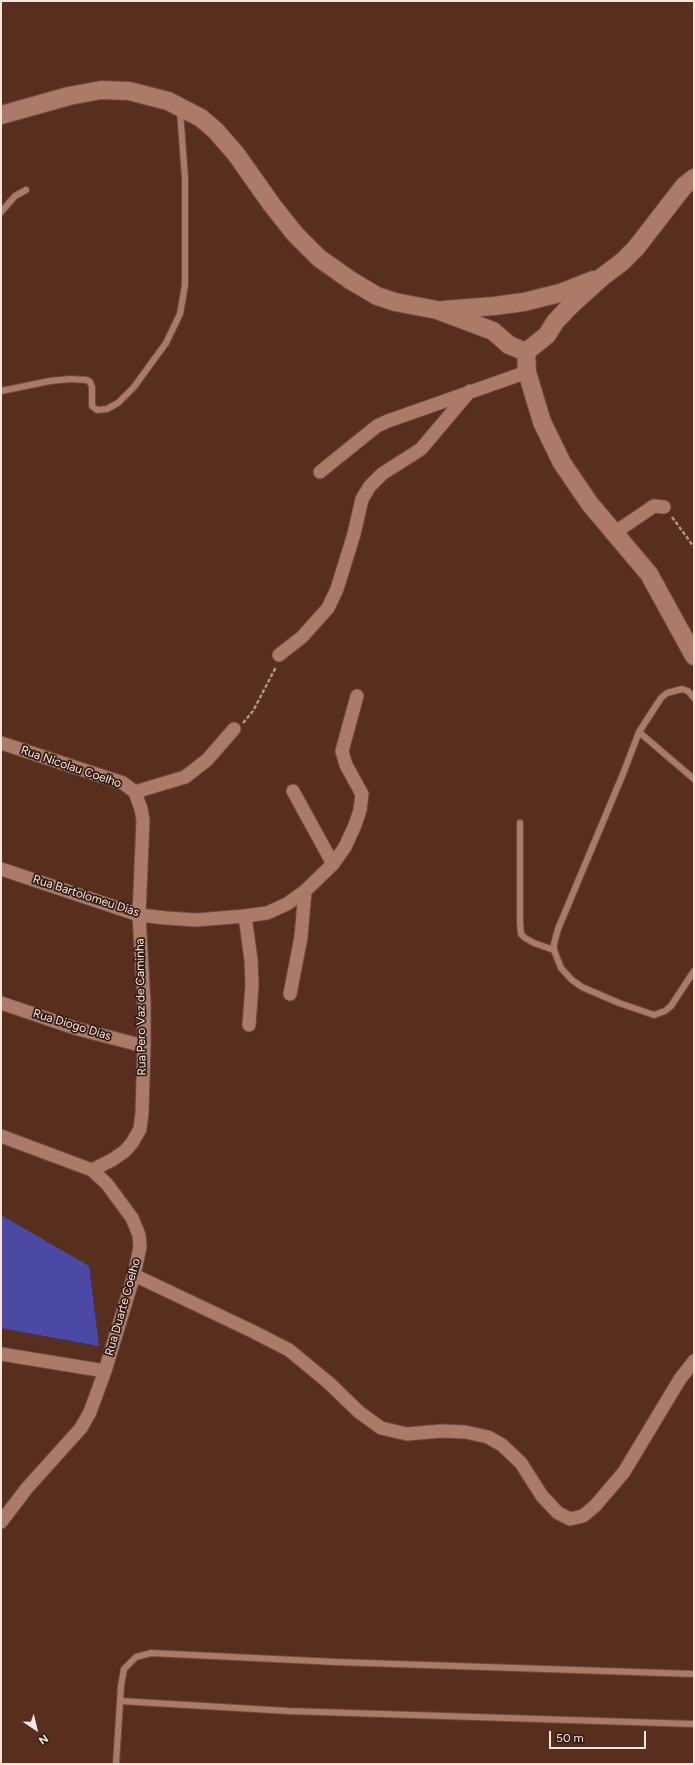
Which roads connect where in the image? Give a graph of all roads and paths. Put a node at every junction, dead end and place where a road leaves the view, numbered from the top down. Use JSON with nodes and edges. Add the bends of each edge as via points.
{"nodes":[{"id":1,"x":179,"y":106,"type":"junction"},
{"id":2,"x":1,"y":115,"type":"edge"},
{"id":3,"x":694,"y":178,"type":"edge"},
{"id":4,"x":26,"y":190,"type":"dead end"},
{"id":5,"x":1,"y":212,"type":"edge"},
{"id":6,"x":602,"y":277,"type":"junction"},
{"id":7,"x":551,"y":295,"type":"junction"},
{"id":8,"x":494,"y":306,"type":"junction"},
{"id":9,"x":437,"y":310,"type":"junction"},
{"id":10,"x":555,"y":322,"type":"junction"},
{"id":11,"x":493,"y":331,"type":"junction"},
{"id":12,"x":526,"y":352,"type":"junction"},
{"id":13,"x":527,"y":372,"type":"junction"},
{"id":14,"x":1,"y":391,"type":"edge"},
{"id":15,"x":470,"y":391,"type":"junction"},
{"id":16,"x":320,"y":472,"type":"dead end"},
{"id":17,"x":664,"y":507,"type":"joint"},
{"id":18,"x":614,"y":533,"type":"junction"},
{"id":19,"x":694,"y":547,"type":"edge"},
{"id":20,"x":279,"y":655,"type":"joint"},
{"id":21,"x":694,"y":656,"type":"edge"},
{"id":22,"x":357,"y":696,"type":"dead end"},
{"id":23,"x":694,"y":698,"type":"edge"},
{"id":24,"x":234,"y":729,"type":"joint"},
{"id":25,"x":639,"y":732,"type":"junction"},
{"id":26,"x":1,"y":743,"type":"edge"},
{"id":27,"x":694,"y":779,"type":"edge"},
{"id":28,"x":292,"y":791,"type":"dead end"},
{"id":29,"x":135,"y":792,"type":"junction"},
{"id":30,"x":143,"y":820,"type":"joint"},
{"id":31,"x":520,"y":823,"type":"dead end"},
{"id":32,"x":333,"y":864,"type":"junction"},
{"id":33,"x":1,"y":869,"type":"edge"},
{"id":34,"x":305,"y":891,"type":"junction"},
{"id":35,"x":139,"y":915,"type":"junction"},
{"id":36,"x":245,"y":916,"type":"junction"},
{"id":37,"x":554,"y":950,"type":"junction"},
{"id":38,"x":694,"y":971,"type":"edge"},
{"id":39,"x":290,"y":994,"type":"dead end"},
{"id":40,"x":1,"y":1003,"type":"edge"},
{"id":41,"x":249,"y":1025,"type":"dead end"},
{"id":42,"x":144,"y":1046,"type":"junction"},
{"id":43,"x":1,"y":1136,"type":"edge"},
{"id":44,"x":92,"y":1170,"type":"junction"},
{"id":45,"x":134,"y":1275,"type":"junction"},
{"id":46,"x":1,"y":1354,"type":"edge"},
{"id":47,"x":694,"y":1361,"type":"edge"},
{"id":48,"x":105,"y":1371,"type":"junction"},
{"id":49,"x":5,"y":1507,"type":"edge"},
{"id":50,"x":1,"y":1522,"type":"edge"},
{"id":51,"x":694,"y":1674,"type":"edge"},
{"id":52,"x":120,"y":1700,"type":"junction"},
{"id":53,"x":694,"y":1724,"type":"edge"},
{"id":54,"x":116,"y":1764,"type":"edge"}],
"edges":[{"from":1,"to":2,"type":"street","via":[[149,95],[100,90]]},
{"from":1,"to":9,"type":"street","via":[[201,118],[216,131],[295,234],[319,258],[377,296]]},
{"from":1,"to":14,"type":"lane","via":[[185,178],[185,285],[180,314],[166,344],[134,387],[118,403],[107,409],[93,408],[92,388],[87,380],[50,381]]},
{"from":3,"to":6,"type":"street","via":[[684,186],[636,248]]},
{"from":4,"to":5,"type":"lane","via":[[15,196]]},
{"from":6,"to":7,"type":"street"},
{"from":6,"to":10,"type":"street"},
{"from":7,"to":8,"type":"street"},
{"from":7,"to":10,"type":"street","via":[[557,312]]},
{"from":8,"to":9,"type":"street"},
{"from":8,"to":11,"type":"street","via":[[491,314]]},
{"from":9,"to":11,"type":"street"},
{"from":10,"to":12,"type":"street","via":[[547,335]]},
{"from":11,"to":12,"type":"street","via":[[509,345]]},
{"from":12,"to":13,"type":"street"},
{"from":13,"to":15,"type":"street"},
{"from":13,"to":18,"type":"street","via":[[542,422],[562,463]]},
{"from":15,"to":16,"type":"street","via":[[377,426]]},
{"from":15,"to":20,"type":"street","via":[[421,449],[382,474],[370,486],[362,499],[337,589],[328,608],[302,637]]},
{"from":17,"to":18,"type":"street","via":[[654,506]]},
{"from":17,"to":19,"type":"path"},
{"from":18,"to":21,"type":"street","via":[[649,574]]},
{"from":20,"to":24,"type":"path","via":[[276,668],[256,706],[243,723]]},
{"from":22,"to":32,"type":"street","name":"Rua Bartolomeu Dias","via":[[342,751],[346,765],[362,794],[360,810],[345,848]]},
{"from":23,"to":25,"type":"lane","via":[[682,689],[668,693],[661,698]]},
{"from":24,"to":29,"type":"street","via":[[207,760],[185,777]]},
{"from":25,"to":27,"type":"lane"},
{"from":25,"to":37,"type":"lane","via":[[558,929]]},
{"from":26,"to":29,"type":"street","name":"Rua Nicolau Coelho","via":[[111,778]]},
{"from":28,"to":32,"type":"street"},
{"from":29,"to":30,"type":"street","name":"Rua Nicolau Coelho"},
{"from":30,"to":35,"type":"street","name":"Rua Pero Vaz de Caminha"},
{"from":31,"to":37,"type":"lane","via":[[521,934],[534,943]]},
{"from":32,"to":34,"type":"street","name":"Rua Bartolomeu Dias"},
{"from":33,"to":35,"type":"street","name":"Rua Bartolomeu Dias"},
{"from":34,"to":36,"type":"street","name":"Rua Bartolomeu Dias","via":[[287,904],[267,913]]},
{"from":34,"to":39,"type":"street","via":[[301,937]]},
{"from":35,"to":36,"type":"street","name":"Rua Bartolomeu Dias","via":[[196,920]]},
{"from":35,"to":42,"type":"street","name":"Rua Pero Vaz de Caminha"},
{"from":36,"to":41,"type":"street","via":[[252,985]]},
{"from":37,"to":38,"type":"lane","via":[[561,968],[582,987],[654,1015],[671,1006]]},
{"from":40,"to":42,"type":"street","name":"Rua Diogo Dias","via":[[78,1029]]},
{"from":42,"to":44,"type":"street","name":"Rua Pero Vaz de Caminha","via":[[140,1129],[125,1151]]},
{"from":43,"to":44,"type":"street","name":"Rua Duarte Coelho"},
{"from":44,"to":45,"type":"street","name":"Rua Duarte Coelho","via":[[117,1197],[132,1218],[139,1235],[140,1247]]},
{"from":45,"to":47,"type":"street","via":[[252,1330],[288,1350],[381,1428],[407,1434],[441,1431],[465,1432],[488,1437],[502,1445],[521,1463],[542,1496],[558,1513],[570,1519],[582,1516],[595,1506],[624,1472],[680,1379]]},
{"from":45,"to":48,"type":"street","name":"Rua Duarte Coelho"},
{"from":46,"to":48,"type":"street"},
{"from":48,"to":49,"type":"street","name":"Rua Duarte Coelho","via":[[90,1412],[81,1428]]},
{"from":49,"to":50,"type":"street","name":"Rua Duarte Coelho"},
{"from":51,"to":52,"type":"lane","via":[[151,1653],[136,1658],[124,1669]]},
{"from":52,"to":53,"type":"lane","via":[[288,1711]]},
{"from":52,"to":54,"type":"lane"}]}
